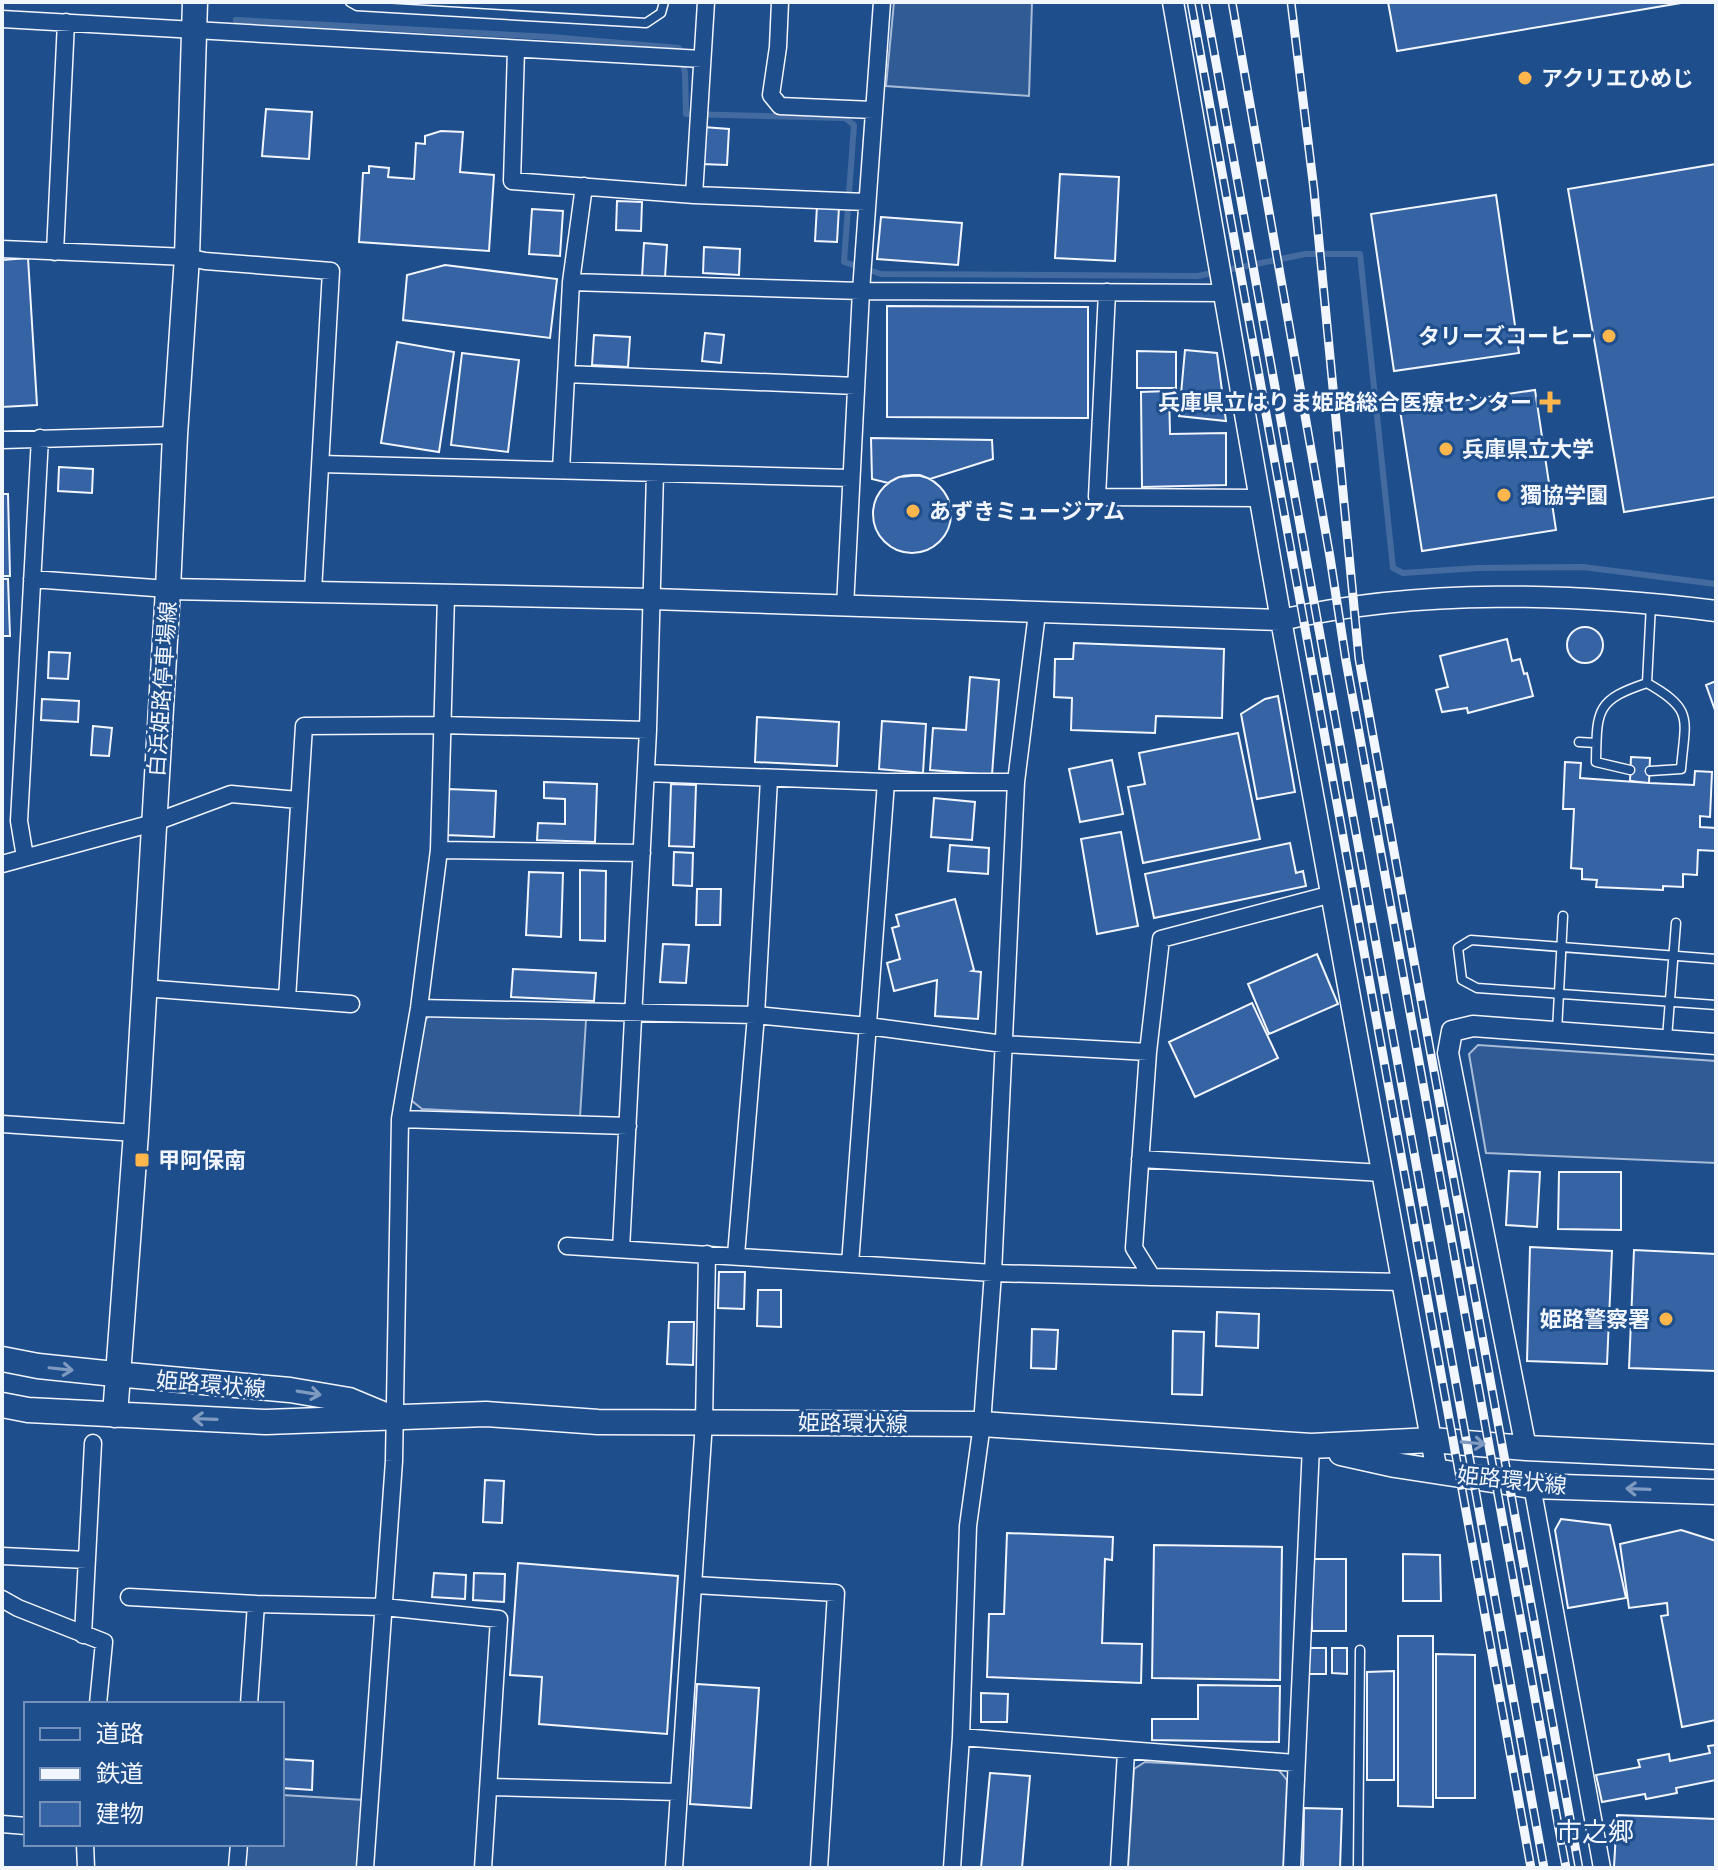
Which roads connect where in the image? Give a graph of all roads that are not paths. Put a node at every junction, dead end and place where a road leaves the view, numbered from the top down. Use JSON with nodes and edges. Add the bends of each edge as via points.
{"nodes":[{"id":1,"x":195,"y":2,"type":"edge"},
{"id":2,"x":350,"y":2,"type":"edge"},
{"id":3,"x":503,"y":2,"type":"edge"},
{"id":4,"x":664,"y":2,"type":"edge"},
{"id":5,"x":706,"y":2,"type":"edge"},
{"id":6,"x":780,"y":2,"type":"edge"},
{"id":7,"x":882,"y":2,"type":"edge"},
{"id":8,"x":1173,"y":2,"type":"edge"},
{"id":9,"x":501,"y":14,"type":"junction"},
{"id":10,"x":2,"y":19,"type":"edge"},
{"id":11,"x":66,"y":22,"type":"junction"},
{"id":12,"x":192,"y":30,"type":"junction"},
{"id":13,"x":516,"y":50,"type":"junction"},
{"id":14,"x":702,"y":59,"type":"junction"},
{"id":15,"x":873,"y":110,"type":"junction"},
{"id":16,"x":584,"y":186,"type":"junction"},
{"id":17,"x":694,"y":195,"type":"junction"},
{"id":18,"x":854,"y":201,"type":"junction"},
{"id":19,"x":2,"y":249,"type":"edge"},
{"id":20,"x":55,"y":252,"type":"junction"},
{"id":21,"x":187,"y":257,"type":"junction"},
{"id":22,"x":571,"y":282,"type":"junction"},
{"id":23,"x":861,"y":291,"type":"junction"},
{"id":24,"x":1107,"y":292,"type":"junction"},
{"id":25,"x":1223,"y":293,"type":"junction"},
{"id":26,"x":566,"y":374,"type":"junction"},
{"id":27,"x":856,"y":386,"type":"junction"},
{"id":28,"x":175,"y":435,"type":"junction"},
{"id":29,"x":40,"y":438,"type":"junction"},
{"id":30,"x":2,"y":440,"type":"edge"},
{"id":31,"x":321,"y":464,"type":"junction"},
{"id":32,"x":561,"y":470,"type":"junction"},
{"id":33,"x":655,"y":473,"type":"junction"},
{"id":34,"x":851,"y":478,"type":"junction"},
{"id":35,"x":1260,"y":498,"type":"junction"},
{"id":36,"x":32,"y":579,"type":"junction"},
{"id":37,"x":168,"y":589,"type":"junction"},
{"id":38,"x":313,"y":591,"type":"junction"},
{"id":39,"x":446,"y":595,"type":"junction"},
{"id":40,"x":652,"y":599,"type":"junction"},
{"id":41,"x":1651,"y":604,"type":"junction"},
{"id":42,"x":845,"y":607,"type":"junction"},
{"id":43,"x":1716,"y":611,"type":"edge"},
{"id":44,"x":1037,"y":613,"type":"junction"},
{"id":45,"x":1281,"y":620,"type":"junction"},
{"id":46,"x":1647,"y":683,"type":"junction"},
{"id":47,"x":441,"y":725,"type":"junction"},
{"id":48,"x":648,"y":730,"type":"junction"},
{"id":49,"x":1579,"y":742,"type":"dead end"},
{"id":50,"x":1596,"y":743,"type":"junction"},
{"id":51,"x":1630,"y":770,"type":"dead end"},
{"id":52,"x":1650,"y":771,"type":"dead end"},
{"id":53,"x":646,"y":773,"type":"junction"},
{"id":54,"x":769,"y":779,"type":"junction"},
{"id":55,"x":886,"y":782,"type":"junction"},
{"id":56,"x":1016,"y":782,"type":"junction"},
{"id":57,"x":298,"y":800,"type":"junction"},
{"id":58,"x":10,"y":821,"type":"edge"},
{"id":59,"x":153,"y":823,"type":"junction"},
{"id":60,"x":439,"y":850,"type":"junction"},
{"id":61,"x":642,"y":853,"type":"junction"},
{"id":62,"x":25,"y":857,"type":"junction"},
{"id":63,"x":2,"y":864,"type":"edge"},
{"id":64,"x":1332,"y":894,"type":"junction"},
{"id":65,"x":1563,"y":916,"type":"dead end"},
{"id":66,"x":1676,"y":923,"type":"dead end"},
{"id":67,"x":1561,"y":947,"type":"junction"},
{"id":68,"x":1674,"y":955,"type":"junction"},
{"id":69,"x":1716,"y":959,"type":"edge"},
{"id":70,"x":144,"y":988,"type":"junction"},
{"id":71,"x":1559,"y":994,"type":"junction"},
{"id":72,"x":287,"y":999,"type":"junction"},
{"id":73,"x":1671,"y":1002,"type":"junction"},
{"id":74,"x":351,"y":1004,"type":"dead end"},
{"id":75,"x":1716,"y":1005,"type":"edge"},
{"id":76,"x":419,"y":1008,"type":"junction"},
{"id":77,"x":635,"y":1012,"type":"junction"},
{"id":78,"x":756,"y":1015,"type":"junction"},
{"id":79,"x":868,"y":1026,"type":"junction"},
{"id":80,"x":1557,"y":1032,"type":"junction"},
{"id":81,"x":1667,"y":1041,"type":"junction"},
{"id":82,"x":1003,"y":1044,"type":"junction"},
{"id":83,"x":1716,"y":1044,"type":"edge"},
{"id":84,"x":1148,"y":1052,"type":"junction"},
{"id":85,"x":400,"y":1119,"type":"junction"},
{"id":86,"x":2,"y":1124,"type":"edge"},
{"id":87,"x":628,"y":1126,"type":"junction"},
{"id":88,"x":136,"y":1133,"type":"junction"},
{"id":89,"x":1140,"y":1159,"type":"junction"},
{"id":90,"x":1383,"y":1173,"type":"junction"},
{"id":91,"x":567,"y":1246,"type":"dead end"},
{"id":92,"x":621,"y":1249,"type":"junction"},
{"id":93,"x":707,"y":1254,"type":"junction"},
{"id":94,"x":736,"y":1255,"type":"junction"},
{"id":95,"x":850,"y":1264,"type":"junction"},
{"id":96,"x":993,"y":1273,"type":"junction"},
{"id":97,"x":1152,"y":1277,"type":"junction"},
{"id":98,"x":1403,"y":1282,"type":"junction"},
{"id":99,"x":2,"y":1359,"type":"edge"},
{"id":100,"x":120,"y":1375,"type":"junction"},
{"id":101,"x":2,"y":1405,"type":"edge"},
{"id":102,"x":115,"y":1415,"type":"junction"},
{"id":103,"x":395,"y":1419,"type":"junction"},
{"id":104,"x":704,"y":1422,"type":"junction"},
{"id":105,"x":982,"y":1424,"type":"junction"},
{"id":106,"x":1432,"y":1440,"type":"junction"},
{"id":107,"x":93,"y":1443,"type":"dead end"},
{"id":108,"x":1311,"y":1446,"type":"junction"},
{"id":109,"x":1526,"y":1448,"type":"junction"},
{"id":110,"x":1716,"y":1457,"type":"edge"},
{"id":111,"x":1437,"y":1472,"type":"junction"},
{"id":112,"x":1532,"y":1486,"type":"junction"},
{"id":113,"x":1716,"y":1492,"type":"edge"},
{"id":114,"x":2,"y":1556,"type":"edge"},
{"id":115,"x":87,"y":1560,"type":"junction"},
{"id":116,"x":695,"y":1585,"type":"junction"},
{"id":117,"x":129,"y":1597,"type":"dead end"},
{"id":118,"x":2,"y":1599,"type":"edge"},
{"id":119,"x":256,"y":1604,"type":"junction"},
{"id":120,"x":384,"y":1607,"type":"junction"},
{"id":121,"x":83,"y":1635,"type":"junction"},
{"id":122,"x":1360,"y":1650,"type":"dead end"},
{"id":123,"x":98,"y":1702,"type":"edge"},
{"id":124,"x":249,"y":1702,"type":"edge"},
{"id":125,"x":961,"y":1737,"type":"junction"},
{"id":126,"x":1126,"y":1752,"type":"junction"},
{"id":127,"x":1295,"y":1763,"type":"junction"},
{"id":128,"x":489,"y":1787,"type":"junction"},
{"id":129,"x":678,"y":1792,"type":"junction"},
{"id":130,"x":2,"y":1824,"type":"edge"},
{"id":131,"x":24,"y":1826,"type":"edge"},
{"id":132,"x":85,"y":1846,"type":"edge"},
{"id":133,"x":239,"y":1846,"type":"edge"},
{"id":134,"x":86,"y":1868,"type":"edge"},
{"id":135,"x":237,"y":1868,"type":"edge"},
{"id":136,"x":365,"y":1868,"type":"edge"},
{"id":137,"x":483,"y":1868,"type":"edge"},
{"id":138,"x":674,"y":1868,"type":"edge"},
{"id":139,"x":819,"y":1868,"type":"edge"},
{"id":140,"x":952,"y":1868,"type":"edge"},
{"id":141,"x":1119,"y":1868,"type":"edge"},
{"id":142,"x":1292,"y":1868,"type":"edge"},
{"id":143,"x":1358,"y":1868,"type":"edge"},
{"id":144,"x":1602,"y":1868,"type":"edge"}],
"edges":[{"from":1,"to":12,"type":"main road","name":"白浜姫路停車場線"},
{"from":2,"to":9,"type":"lane"},
{"from":3,"to":9,"type":"lane"},
{"from":4,"to":9,"type":"lane","via":[[661,13],[646,23]]},
{"from":5,"to":14,"type":"street"},
{"from":6,"to":15,"type":"street","via":[[771,95],[780,106]]},
{"from":7,"to":15,"type":"street"},
{"from":8,"to":25,"type":"street"},
{"from":10,"to":11,"type":"street"},
{"from":11,"to":12,"type":"street"},
{"from":11,"to":20,"type":"street"},
{"from":12,"to":13,"type":"street"},
{"from":12,"to":21,"type":"main road","name":"白浜姫路停車場線"},
{"from":13,"to":14,"type":"street"},
{"from":13,"to":16,"type":"street","via":[[512,181]]},
{"from":14,"to":17,"type":"street"},
{"from":15,"to":18,"type":"street"},
{"from":16,"to":17,"type":"street"},
{"from":16,"to":22,"type":"street"},
{"from":17,"to":18,"type":"street"},
{"from":18,"to":23,"type":"street"},
{"from":19,"to":20,"type":"street"},
{"from":20,"to":21,"type":"street"},
{"from":21,"to":28,"type":"main road","name":"白浜姫路停車場線"},
{"from":21,"to":31,"type":"street","via":[[331,271]]},
{"from":22,"to":23,"type":"street"},
{"from":22,"to":26,"type":"street"},
{"from":23,"to":24,"type":"street"},
{"from":23,"to":27,"type":"street"},
{"from":24,"to":25,"type":"street"},
{"from":24,"to":35,"type":"street","via":[[1097,497]]},
{"from":25,"to":35,"type":"street"},
{"from":26,"to":27,"type":"street"},
{"from":26,"to":32,"type":"street"},
{"from":27,"to":34,"type":"street"},
{"from":28,"to":29,"type":"street"},
{"from":28,"to":37,"type":"main road","name":"白浜姫路停車場線"},
{"from":29,"to":30,"type":"street"},
{"from":29,"to":36,"type":"street"},
{"from":31,"to":32,"type":"street"},
{"from":31,"to":38,"type":"street"},
{"from":32,"to":33,"type":"street"},
{"from":33,"to":34,"type":"street"},
{"from":33,"to":40,"type":"street"},
{"from":34,"to":42,"type":"street"},
{"from":35,"to":45,"type":"street"},
{"from":36,"to":37,"type":"street"},
{"from":36,"to":58,"type":"street"},
{"from":37,"to":38,"type":"street"},
{"from":37,"to":59,"type":"main road","name":"白浜姫路停車場線"},
{"from":38,"to":39,"type":"street"},
{"from":39,"to":40,"type":"street"},
{"from":39,"to":47,"type":"street"},
{"from":40,"to":42,"type":"street"},
{"from":40,"to":48,"type":"street"},
{"from":41,"to":43,"type":"street"},
{"from":41,"to":45,"type":"street","via":[[1498,596],[1327,610]]},
{"from":41,"to":46,"type":"lane"},
{"from":42,"to":44,"type":"street"},
{"from":44,"to":45,"type":"street"},
{"from":44,"to":56,"type":"street"},
{"from":45,"to":64,"type":"street"},
{"from":46,"to":50,"type":"lane","via":[[1610,698],[1599,712]]},
{"from":46,"to":52,"type":"lane","via":[[1678,702],[1686,718],[1681,769]]},
{"from":47,"to":48,"type":"street"},
{"from":47,"to":57,"type":"street","via":[[304,726]]},
{"from":47,"to":60,"type":"street"},
{"from":48,"to":53,"type":"street"},
{"from":49,"to":50,"type":"lane"},
{"from":50,"to":51,"type":"lane","via":[[1596,762]]},
{"from":53,"to":54,"type":"street"},
{"from":53,"to":61,"type":"street"},
{"from":54,"to":55,"type":"street"},
{"from":54,"to":78,"type":"street"},
{"from":55,"to":56,"type":"street"},
{"from":55,"to":79,"type":"street"},
{"from":56,"to":82,"type":"street"},
{"from":57,"to":59,"type":"street","via":[[231,794]]},
{"from":57,"to":72,"type":"street"},
{"from":58,"to":62,"type":"street"},
{"from":59,"to":62,"type":"street"},
{"from":59,"to":70,"type":"main road","name":"白浜姫路停車場線"},
{"from":60,"to":61,"type":"street"},
{"from":60,"to":76,"type":"street"},
{"from":61,"to":77,"type":"street"},
{"from":62,"to":63,"type":"street"},
{"from":64,"to":84,"type":"street","via":[[1161,939]]},
{"from":64,"to":90,"type":"street"},
{"from":65,"to":67,"type":"lane"},
{"from":66,"to":68,"type":"lane"},
{"from":67,"to":68,"type":"lane"},
{"from":67,"to":71,"type":"lane"},
{"from":67,"to":71,"type":"lane","via":[[1471,940],[1458,948],[1462,980],[1477,988]]},
{"from":68,"to":69,"type":"lane"},
{"from":68,"to":73,"type":"lane"},
{"from":70,"to":72,"type":"street"},
{"from":70,"to":88,"type":"main road","name":"白浜姫路停車場線"},
{"from":71,"to":73,"type":"lane"},
{"from":71,"to":80,"type":"lane"},
{"from":72,"to":74,"type":"street"},
{"from":73,"to":75,"type":"lane"},
{"from":73,"to":81,"type":"lane"},
{"from":76,"to":77,"type":"street"},
{"from":76,"to":85,"type":"street"},
{"from":77,"to":78,"type":"street"},
{"from":77,"to":87,"type":"street"},
{"from":78,"to":79,"type":"street"},
{"from":78,"to":94,"type":"street"},
{"from":79,"to":82,"type":"street"},
{"from":79,"to":95,"type":"street"},
{"from":80,"to":81,"type":"street"},
{"from":80,"to":109,"type":"street","via":[[1473,1026],[1452,1031],[1448,1053]]},
{"from":81,"to":83,"type":"street"},
{"from":82,"to":84,"type":"street"},
{"from":82,"to":96,"type":"street"},
{"from":84,"to":89,"type":"street"},
{"from":85,"to":87,"type":"street"},
{"from":85,"to":103,"type":"street"},
{"from":86,"to":88,"type":"street"},
{"from":87,"to":92,"type":"street"},
{"from":88,"to":100,"type":"main road","name":"白浜姫路停車場線"},
{"from":89,"to":90,"type":"street"},
{"from":89,"to":97,"type":"street","via":[[1134,1248]]},
{"from":90,"to":98,"type":"street"},
{"from":91,"to":92,"type":"street"},
{"from":92,"to":93,"type":"street"},
{"from":93,"to":94,"type":"street"},
{"from":93,"to":104,"type":"street"},
{"from":94,"to":95,"type":"street"},
{"from":95,"to":96,"type":"street"},
{"from":96,"to":97,"type":"street"},
{"from":96,"to":105,"type":"street"},
{"from":97,"to":98,"type":"street"},
{"from":98,"to":106,"type":"street"},
{"from":99,"to":100,"type":"main road","one_way":true},
{"from":100,"to":102,"type":"main road","name":"白浜姫路停車場線"},
{"from":100,"to":103,"type":"main road","name":"姫路環状線","one_way":true,"via":[[290,1390],[349,1400]]},
{"from":101,"to":102,"type":"main road"},
{"from":103,"to":102,"type":"main road","name":"姫路環状線","one_way":true,"via":[[266,1422]]},
{"from":103,"to":104,"type":"main road","name":"姫路環状線","via":[[486,1414]]},
{"from":103,"to":120,"type":"street"},
{"from":104,"to":105,"type":"main road","name":"姫路環状線"},
{"from":104,"to":116,"type":"street"},
{"from":105,"to":108,"type":"main road","name":"姫路環状線"},
{"from":105,"to":125,"type":"street","via":[[968,1526]]},
{"from":106,"to":108,"type":"main road","name":"姫路環状線"},
{"from":106,"to":109,"type":"main road","name":"姫路環状線","one_way":true},
{"from":106,"to":111,"type":"street"},
{"from":107,"to":115,"type":"street"},
{"from":108,"to":111,"type":"main road","name":"姫路環状線"},
{"from":108,"to":127,"type":"street"},
{"from":109,"to":110,"type":"main road","name":"姫路環状線"},
{"from":111,"to":112,"type":"main road","name":"姫路環状線"},
{"from":113,"to":112,"type":"main road","name":"姫路環状線","one_way":true},
{"from":112,"to":144,"type":"street"},
{"from":114,"to":115,"type":"street"},
{"from":115,"to":121,"type":"street"},
{"from":116,"to":129,"type":"street"},
{"from":116,"to":139,"type":"street","via":[[836,1593]]},
{"from":117,"to":119,"type":"street"},
{"from":118,"to":121,"type":"street"},
{"from":119,"to":120,"type":"street"},
{"from":119,"to":124,"type":"street"},
{"from":120,"to":128,"type":"street","via":[[499,1619]]},
{"from":120,"to":136,"type":"street"},
{"from":121,"to":123,"type":"street","via":[[104,1642]]},
{"from":122,"to":143,"type":"lane"},
{"from":125,"to":126,"type":"street"},
{"from":125,"to":140,"type":"street"},
{"from":126,"to":127,"type":"street"},
{"from":126,"to":141,"type":"street"},
{"from":127,"to":142,"type":"street"},
{"from":128,"to":129,"type":"street"},
{"from":128,"to":137,"type":"street"},
{"from":129,"to":138,"type":"street"},
{"from":130,"to":131,"type":"street"},
{"from":132,"to":134,"type":"street"},
{"from":133,"to":135,"type":"street"}]}
